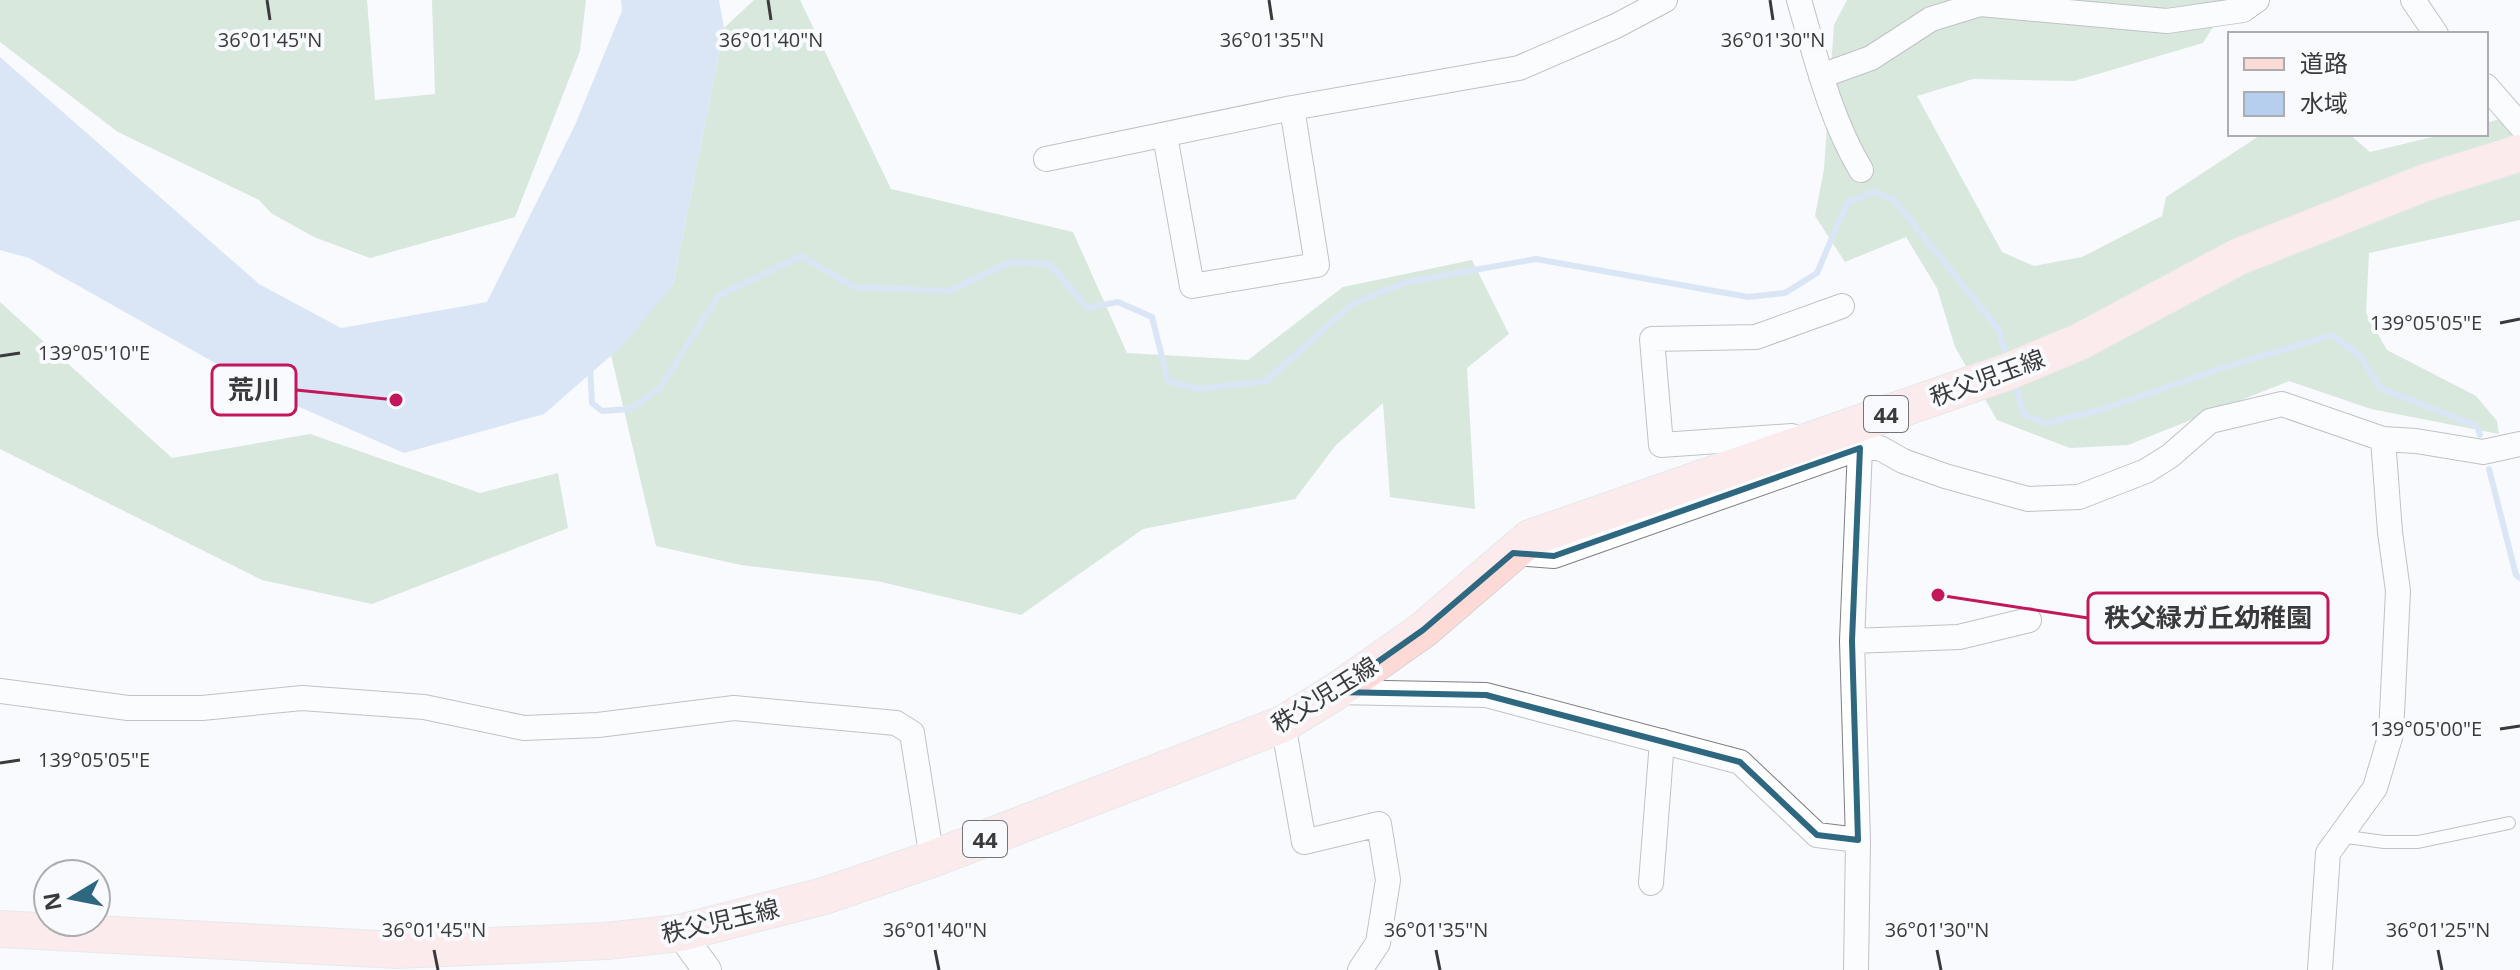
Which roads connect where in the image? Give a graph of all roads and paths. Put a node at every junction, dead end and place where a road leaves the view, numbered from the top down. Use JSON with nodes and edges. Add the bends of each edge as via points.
{"nodes":[{"id":1,"x":1665,"y":0,"type":"edge"},
{"id":2,"x":1799,"y":0,"type":"edge"},
{"id":3,"x":2257,"y":0,"type":"edge"},
{"id":4,"x":2413,"y":0,"type":"edge"},
{"id":5,"x":2435,"y":32,"type":"edge"},
{"id":6,"x":1821,"y":76,"type":"junction"},
{"id":7,"x":2488,"y":88,"type":"edge"},
{"id":8,"x":1292,"y":108,"type":"junction"},
{"id":9,"x":2520,"y":125,"type":"edge"},
{"id":10,"x":1165,"y":136,"type":"junction"},
{"id":11,"x":2520,"y":153,"type":"edge"},
{"id":12,"x":1046,"y":159,"type":"dead end"},
{"id":13,"x":1861,"y":170,"type":"dead end"},
{"id":14,"x":1842,"y":306,"type":"dead end"},
{"id":15,"x":1826,"y":435,"type":"junction"},
{"id":16,"x":2383,"y":439,"type":"junction"},
{"id":17,"x":2520,"y":444,"type":"edge"},
{"id":18,"x":1860,"y":448,"type":"junction"},
{"id":19,"x":1513,"y":553,"type":"junction"},
{"id":20,"x":2029,"y":620,"type":"dead end"},
{"id":21,"x":1852,"y":641,"type":"junction"},
{"id":22,"x":0,"y":691,"type":"edge"},
{"id":23,"x":1335,"y":692,"type":"junction"},
{"id":24,"x":1283,"y":724,"type":"junction"},
{"id":25,"x":1662,"y":741,"type":"junction"},
{"id":26,"x":2509,"y":823,"type":"dead end"},
{"id":27,"x":2340,"y":836,"type":"junction"},
{"id":28,"x":1858,"y":840,"type":"junction"},
{"id":29,"x":932,"y":859,"type":"junction"},
{"id":30,"x":1651,"y":883,"type":"dead end"},
{"id":31,"x":0,"y":929,"type":"edge"},
{"id":32,"x":680,"y":933,"type":"junction"},
{"id":33,"x":707,"y":970,"type":"edge"},
{"id":34,"x":1360,"y":970,"type":"edge"},
{"id":35,"x":1856,"y":970,"type":"edge"},
{"id":36,"x":2320,"y":970,"type":"edge"}],
"edges":[{"from":1,"to":8,"type":"street","via":[[1519,68]]},
{"from":2,"to":6,"type":"street"},
{"from":3,"to":6,"type":"street","via":[[2243,10],[2167,21],[1980,4],[1931,19],[1871,58]]},
{"from":4,"to":5,"type":"street"},
{"from":6,"to":13,"type":"street"},
{"from":7,"to":9,"type":"street"},
{"from":8,"to":10,"type":"street"},
{"from":8,"to":10,"type":"street","via":[[1317,265],[1192,286]]},
{"from":10,"to":12,"type":"street"},
{"from":11,"to":15,"type":"main road","name":"秩父児玉線","number":"44","via":[[2424,183],[2238,257],[2079,342]]},
{"from":14,"to":15,"type":"street","via":[[1756,337],[1652,339],[1661,445]]},
{"from":15,"to":19,"type":"main road","name":"秩父児玉線","number":"44","via":[[1530,538]]},
{"from":16,"to":17,"type":"street","via":[[2483,452]]},
{"from":16,"to":18,"type":"street","via":[[2282,404],[2210,421],[2146,471],[2079,497],[2028,499],[1945,476],[1880,448]]},
{"from":16,"to":27,"type":"street","via":[[2398,591],[2391,734],[2375,788]]},
{"from":18,"to":19,"type":"street","via":[[1554,556]]},
{"from":18,"to":21,"type":"street"},
{"from":19,"to":23,"type":"main road","name":"秩父児玉線","number":"44","via":[[1423,630]]},
{"from":20,"to":21,"type":"street","via":[[1959,637]]},
{"from":21,"to":28,"type":"street"},
{"from":22,"to":29,"type":"street","via":[[128,708],[318,699],[424,707],[524,728],[598,725],[734,708],[896,723],[912,733]]},
{"from":23,"to":24,"type":"main road","name":"秩父児玉線","number":"44"},
{"from":23,"to":25,"type":"street","via":[[1486,695]]},
{"from":24,"to":29,"type":"main road","name":"秩父児玉線","number":"44"},
{"from":24,"to":34,"type":"street","via":[[1304,842],[1379,824],[1388,880],[1378,943]]},
{"from":25,"to":28,"type":"street","via":[[1740,762],[1817,835]]},
{"from":25,"to":30,"type":"street"},
{"from":26,"to":27,"type":"lane","via":[[2418,842]]},
{"from":27,"to":36,"type":"street","via":[[2328,853]]},
{"from":28,"to":35,"type":"street"},
{"from":29,"to":32,"type":"main road","name":"秩父児玉線","number":"44","via":[[824,896]]},
{"from":31,"to":32,"type":"main road","name":"秩父児玉線","number":"44","via":[[397,950]]},
{"from":32,"to":33,"type":"street"}]}
